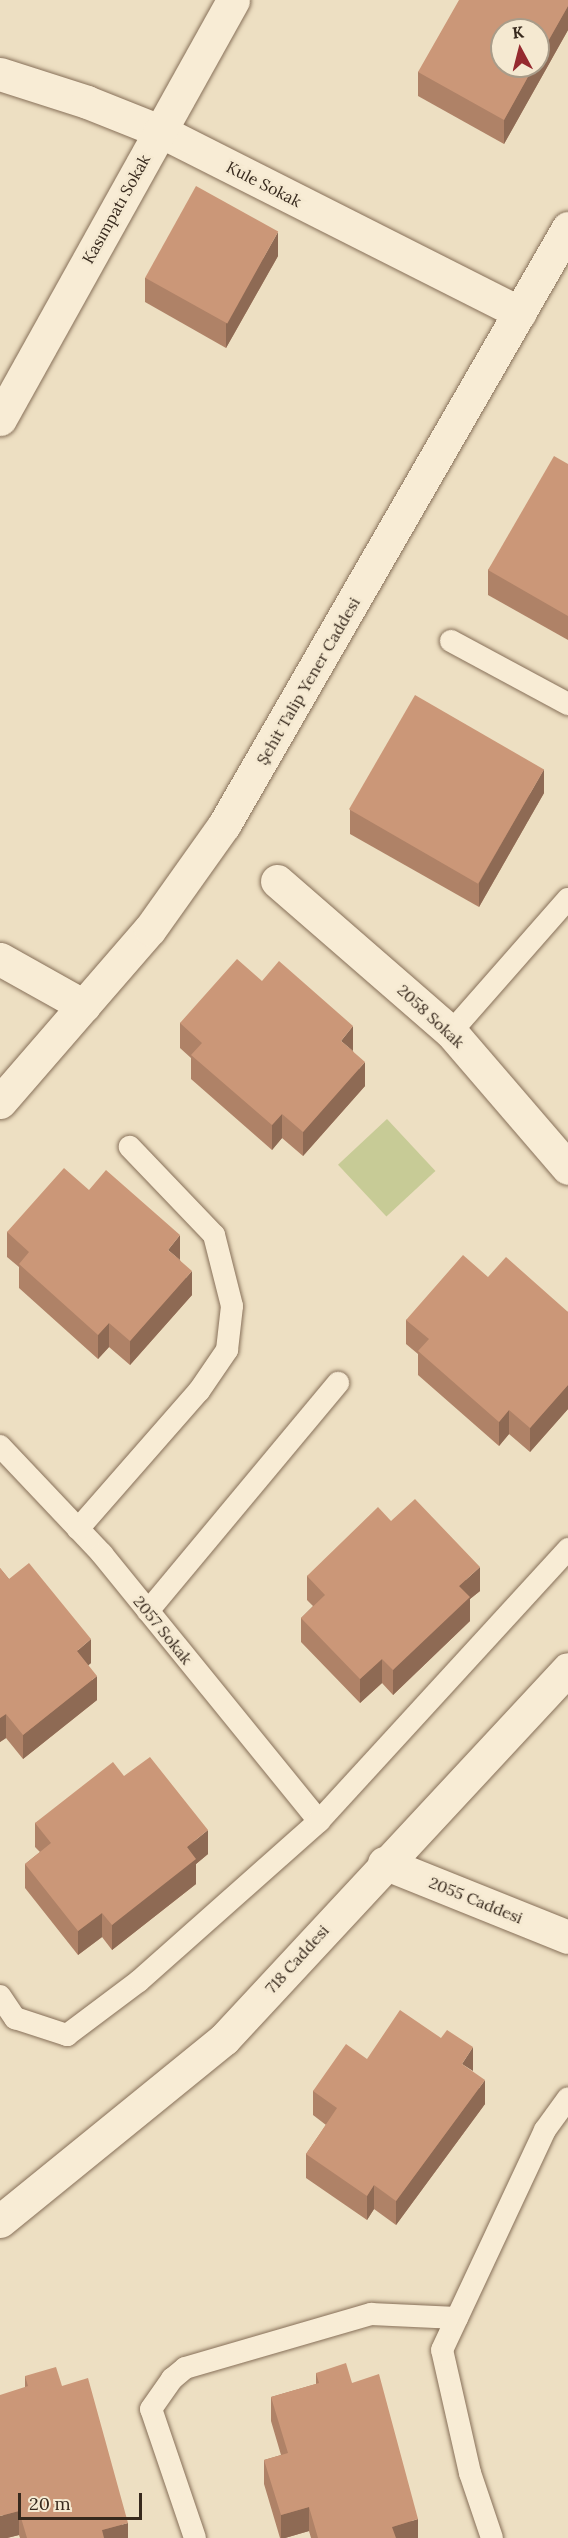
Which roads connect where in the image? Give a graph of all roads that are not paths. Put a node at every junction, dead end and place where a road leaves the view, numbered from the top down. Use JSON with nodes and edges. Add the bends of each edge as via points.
{"nodes":[{"id":1,"x":233,"y":0,"type":"edge"},
{"id":2,"x":0,"y":74,"type":"edge"},
{"id":3,"x":160,"y":131,"type":"junction"},
{"id":4,"x":568,"y":228,"type":"edge"},
{"id":5,"x":520,"y":313,"type":"junction"},
{"id":6,"x":0,"y":419,"type":"edge"},
{"id":7,"x":451,"y":641,"type":"dead end"},
{"id":8,"x":568,"y":704,"type":"edge"},
{"id":9,"x":277,"y":881,"type":"dead end"},
{"id":10,"x":568,"y":898,"type":"edge"},
{"id":11,"x":0,"y":959,"type":"edge"},
{"id":12,"x":84,"y":1006,"type":"junction"},
{"id":13,"x":451,"y":1032,"type":"junction"},
{"id":14,"x":0,"y":1102,"type":"edge"},
{"id":15,"x":130,"y":1147,"type":"dead end"},
{"id":16,"x":568,"y":1168,"type":"edge"},
{"id":17,"x":338,"y":1383,"type":"dead end"},
{"id":18,"x":0,"y":1446,"type":"edge"},
{"id":19,"x":78,"y":1529,"type":"junction"},
{"id":20,"x":568,"y":1549,"type":"edge"},
{"id":21,"x":148,"y":1611,"type":"junction"},
{"id":22,"x":568,"y":1669,"type":"edge"},
{"id":23,"x":319,"y":1821,"type":"junction"},
{"id":24,"x":384,"y":1863,"type":"junction"},
{"id":25,"x":568,"y":1937,"type":"edge"},
{"id":26,"x":0,"y":1996,"type":"edge"},
{"id":27,"x":568,"y":2098,"type":"edge"},
{"id":28,"x":0,"y":2221,"type":"edge"},
{"id":29,"x":457,"y":2318,"type":"junction"},
{"id":30,"x":195,"y":2538,"type":"edge"},
{"id":31,"x":492,"y":2538,"type":"edge"}],
"edges":[{"from":1,"to":3,"type":"street","name":"Kasımpatı Sokak"},
{"from":2,"to":3,"type":"street","name":"Kule Sokak"},
{"from":3,"to":5,"type":"street","name":"Kule Sokak"},
{"from":3,"to":6,"type":"street","name":"Kasımpatı Sokak"},
{"from":4,"to":5,"type":"street","name":"Şehit Talip Yener Caddesi"},
{"from":5,"to":12,"type":"street","name":"Şehit Talip Yener Caddesi","via":[[225,825],[150,929]]},
{"from":7,"to":8,"type":"lane"},
{"from":9,"to":13,"type":"street","name":"2058 Sokak"},
{"from":10,"to":13,"type":"lane"},
{"from":11,"to":12,"type":"street"},
{"from":12,"to":14,"type":"street","name":"Şehit Talip Yener Caddesi"},
{"from":13,"to":16,"type":"street","name":"2058 Sokak"},
{"from":15,"to":19,"type":"lane","via":[[214,1235],[232,1306],[227,1350],[199,1392]]},
{"from":17,"to":21,"type":"lane"},
{"from":18,"to":19,"type":"lane","name":"2057 Sokak"},
{"from":19,"to":21,"type":"lane","name":"2057 Sokak"},
{"from":20,"to":23,"type":"lane"},
{"from":21,"to":23,"type":"lane","name":"2057 Sokak"},
{"from":22,"to":24,"type":"street","name":"718 Caddesi"},
{"from":23,"to":26,"type":"lane","via":[[140,1981],[67,2035],[15,2018]]},
{"from":24,"to":25,"type":"street","name":"2055 Caddesi"},
{"from":24,"to":28,"type":"street","name":"718 Caddesi","via":[[224,2039]]},
{"from":27,"to":29,"type":"lane","via":[[545,2130]]},
{"from":29,"to":30,"type":"lane","via":[[371,2314],[185,2368],[151,2409]]},
{"from":29,"to":31,"type":"lane","via":[[442,2350],[470,2473]]}]}
